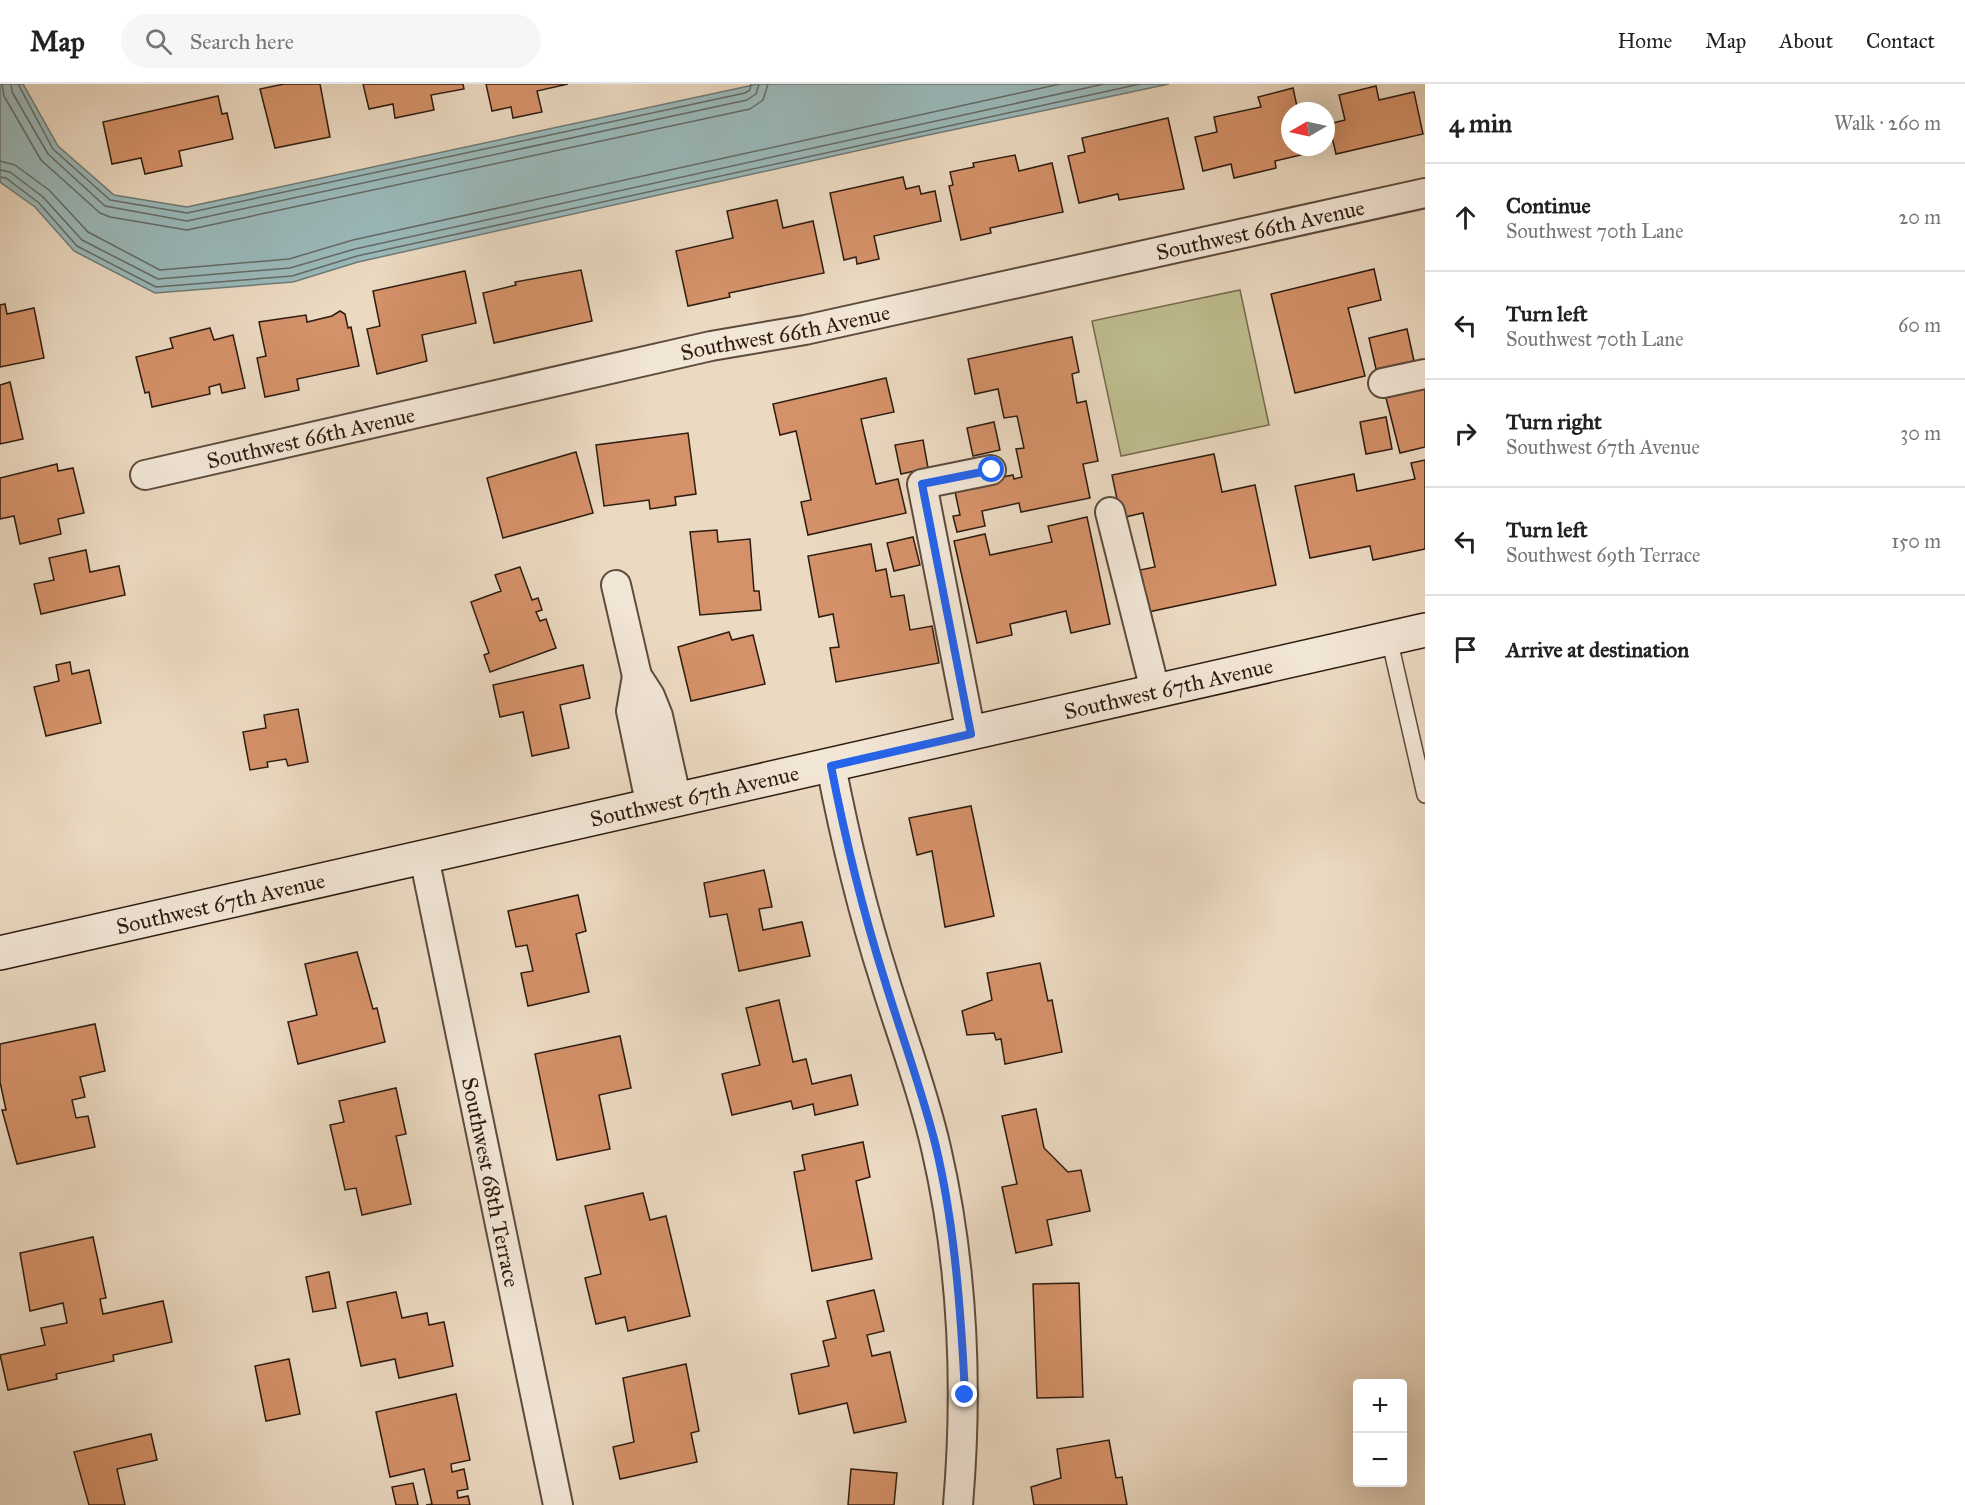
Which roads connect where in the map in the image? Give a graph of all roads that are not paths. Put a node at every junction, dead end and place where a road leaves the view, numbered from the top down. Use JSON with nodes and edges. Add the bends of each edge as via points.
{"nodes":[{"id":1,"x":1425,"y":193,"type":"edge"},
{"id":2,"x":1425,"y":374,"type":"edge"},
{"id":3,"x":1383,"y":382,"type":"dead end"},
{"id":4,"x":992,"y":470,"type":"dead end"},
{"id":5,"x":145,"y":475,"type":"dead end"},
{"id":6,"x":1110,"y":512,"type":"dead end"},
{"id":7,"x":616,"y":585,"type":"dead end"},
{"id":8,"x":1425,"y":630,"type":"edge"},
{"id":9,"x":1389,"y":638,"type":"junction"},
{"id":10,"x":1155,"y":690,"type":"junction"},
{"id":11,"x":971,"y":734,"type":"junction"},
{"id":12,"x":831,"y":766,"type":"junction"},
{"id":13,"x":1425,"y":795,"type":"edge"},
{"id":14,"x":664,"y":804,"type":"junction"},
{"id":15,"x":424,"y":857,"type":"junction"},
{"id":16,"x":0,"y":953,"type":"edge"},
{"id":17,"x":558,"y":1505,"type":"edge"},
{"id":18,"x":958,"y":1505,"type":"edge"}],
"edges":[{"from":1,"to":5,"type":"street","name":"Southwest 66th Avenue","via":[[805,330],[711,346]]},
{"from":2,"to":3,"type":"street"},
{"from":4,"to":11,"type":"street","via":[[922,484]]},
{"from":6,"to":10,"type":"street"},
{"from":7,"to":14,"type":"street","via":[[637,676],[631,699],[632,721]]},
{"from":8,"to":9,"type":"main road","name":"Southwest 67th Avenue"},
{"from":9,"to":10,"type":"main road","name":"Southwest 67th Avenue"},
{"from":9,"to":13,"type":"lane"},
{"from":10,"to":11,"type":"main road","name":"Southwest 67th Avenue"},
{"from":11,"to":12,"type":"main road","name":"Southwest 67th Avenue"},
{"from":12,"to":14,"type":"main road","name":"Southwest 67th Avenue"},
{"from":12,"to":18,"type":"street","via":[[872,939],[941,1169],[962,1345],[964,1435]]},
{"from":14,"to":15,"type":"main road","name":"Southwest 67th Avenue"},
{"from":15,"to":16,"type":"main road","name":"Southwest 67th Avenue"},
{"from":15,"to":17,"type":"street","name":"Southwest 68th Terrace"}]}
